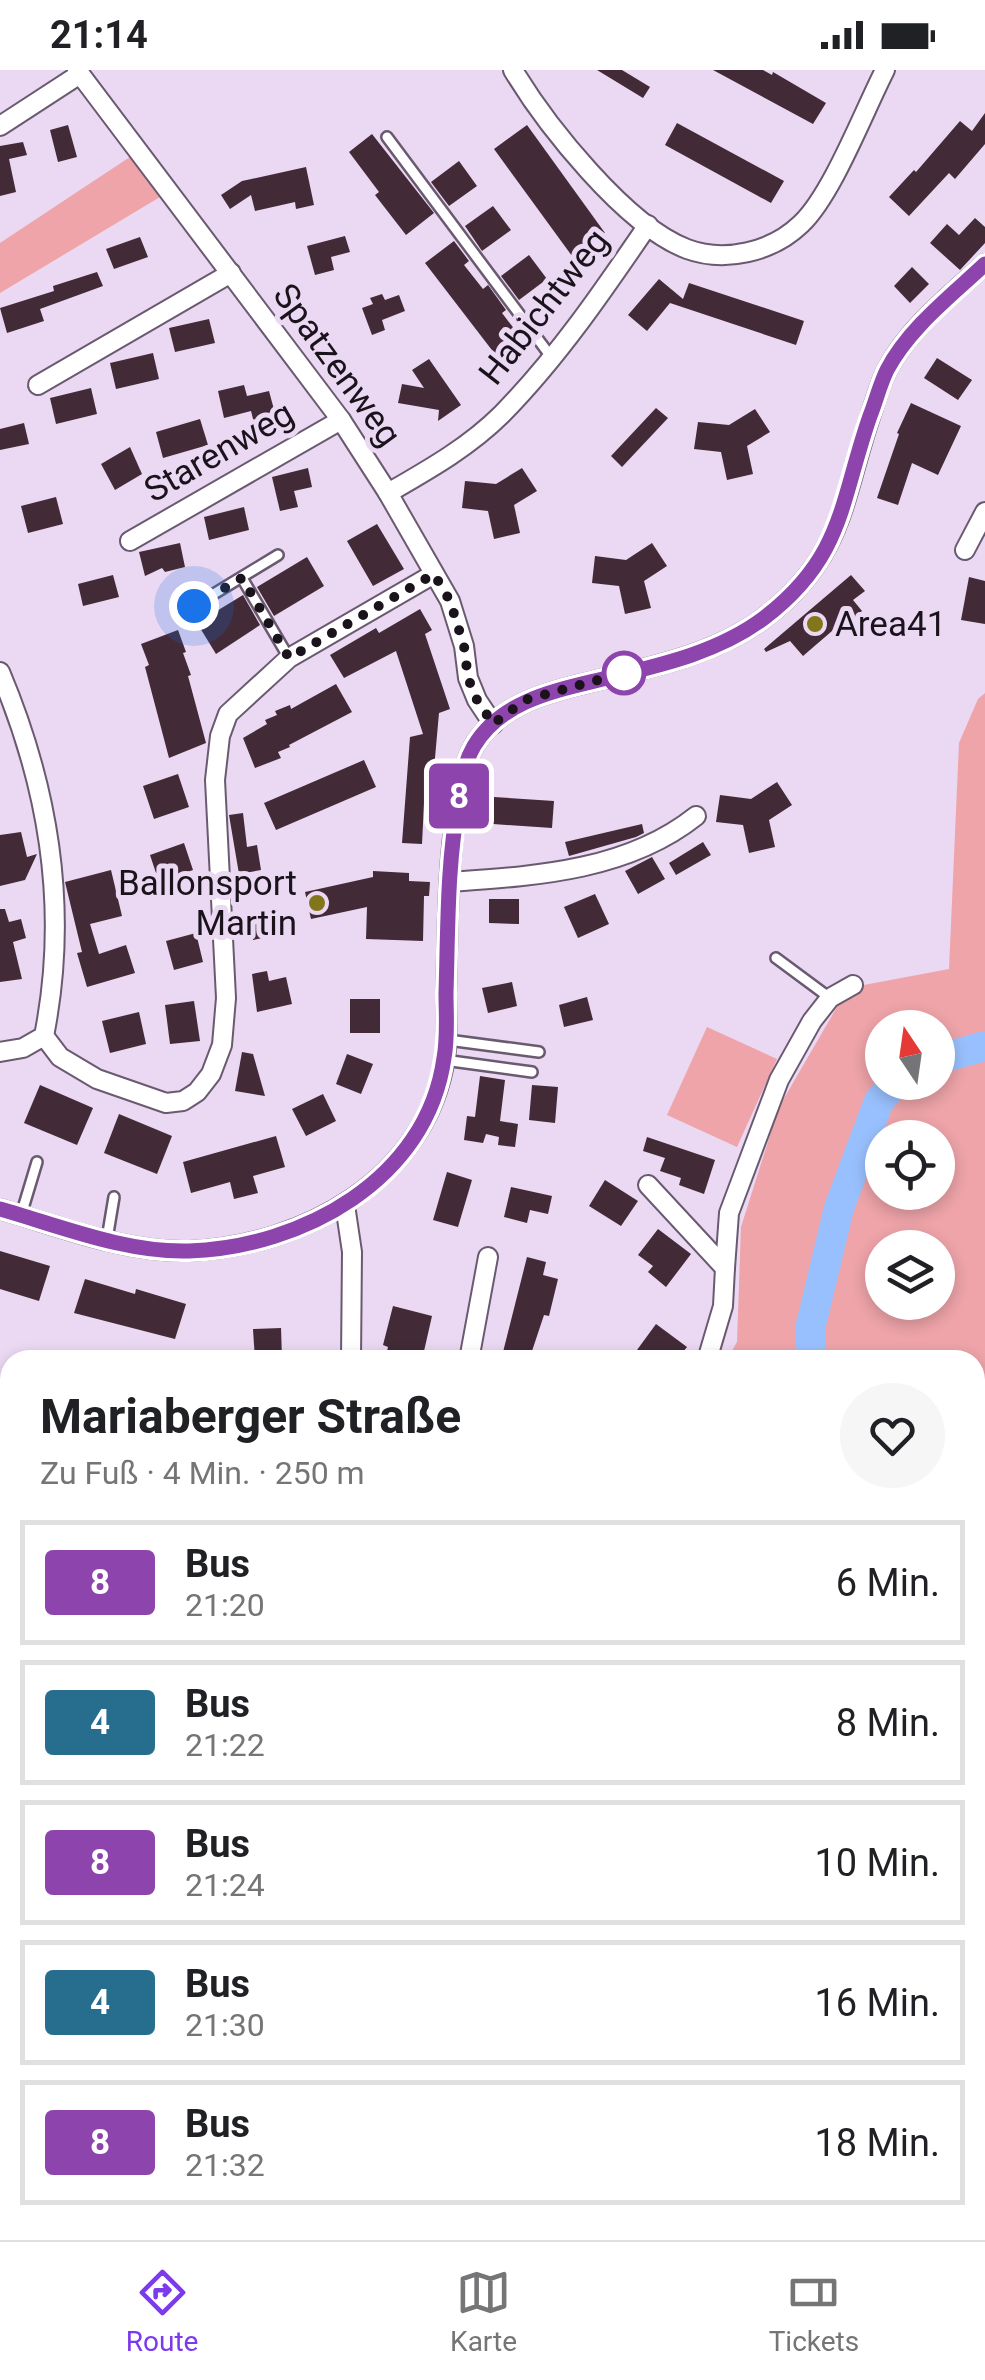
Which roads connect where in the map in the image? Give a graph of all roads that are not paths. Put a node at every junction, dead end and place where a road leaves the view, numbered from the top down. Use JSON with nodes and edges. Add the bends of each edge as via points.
{"nodes":[{"id":1,"x":513,"y":70,"type":"edge"},
{"id":2,"x":884,"y":70,"type":"edge"},
{"id":3,"x":78,"y":72,"type":"edge"},
{"id":4,"x":0,"y":126,"type":"edge"},
{"id":5,"x":387,"y":137,"type":"dead end"},
{"id":6,"x":648,"y":226,"type":"junction"},
{"id":7,"x":985,"y":264,"type":"edge"},
{"id":8,"x":230,"y":273,"type":"junction"},
{"id":9,"x":552,"y":358,"type":"junction"},
{"id":10,"x":38,"y":385,"type":"dead end"},
{"id":11,"x":340,"y":420,"type":"junction"},
{"id":12,"x":388,"y":493,"type":"junction"},
{"id":13,"x":982,"y":526,"type":"edge"},
{"id":14,"x":130,"y":541,"type":"dead end"},
{"id":15,"x":965,"y":550,"type":"dead end"},
{"id":16,"x":278,"y":555,"type":"dead end"},
{"id":17,"x":434,"y":574,"type":"junction"},
{"id":18,"x":242,"y":578,"type":"junction"},
{"id":19,"x":194,"y":606,"type":"dead end"},
{"id":20,"x":289,"y":658,"type":"junction"},
{"id":21,"x":0,"y":672,"type":"edge"},
{"id":22,"x":493,"y":724,"type":"junction"},
{"id":23,"x":696,"y":816,"type":"dead end"},
{"id":24,"x":450,"y":882,"type":"junction"},
{"id":25,"x":776,"y":958,"type":"dead end"},
{"id":26,"x":853,"y":984,"type":"dead end"},
{"id":27,"x":830,"y":998,"type":"junction"},
{"id":28,"x":44,"y":1036,"type":"junction"},
{"id":29,"x":445,"y":1040,"type":"junction"},
{"id":30,"x":0,"y":1052,"type":"edge"},
{"id":31,"x":539,"y":1052,"type":"dead end"},
{"id":32,"x":444,"y":1060,"type":"junction"},
{"id":33,"x":532,"y":1072,"type":"dead end"},
{"id":34,"x":37,"y":1162,"type":"dead end"},
{"id":35,"x":648,"y":1185,"type":"dead end"},
{"id":36,"x":114,"y":1197,"type":"dead end"},
{"id":37,"x":345,"y":1205,"type":"junction"},
{"id":38,"x":0,"y":1209,"type":"edge"},
{"id":39,"x":21,"y":1215,"type":"junction"},
{"id":40,"x":108,"y":1239,"type":"junction"},
{"id":41,"x":488,"y":1257,"type":"dead end"},
{"id":42,"x":725,"y":1268,"type":"junction"},
{"id":43,"x":351,"y":1350,"type":"edge"},
{"id":44,"x":471,"y":1350,"type":"edge"},
{"id":45,"x":711,"y":1350,"type":"edge"}],
"edges":[{"from":1,"to":6,"type":"street","via":[[602,184]]},
{"from":2,"to":6,"type":"street","via":[[826,188],[784,239],[760,250],[712,254],[686,249]]},
{"from":3,"to":4,"type":"street"},
{"from":3,"to":8,"type":"street","name":"Spatzenweg"},
{"from":5,"to":9,"type":"lane"},
{"from":6,"to":9,"type":"street","name":"Habichtweg"},
{"from":7,"to":22,"type":"street","via":[[908,338],[886,372],[838,528],[798,588],[736,636],[690,656],[525,700]]},
{"from":8,"to":10,"type":"street"},
{"from":8,"to":11,"type":"street","name":"Spatzenweg"},
{"from":9,"to":12,"type":"street","name":"Habichtweg","via":[[500,415],[448,458]]},
{"from":11,"to":12,"type":"street","name":"Spatzenweg"},
{"from":11,"to":14,"type":"street","name":"Starenweg"},
{"from":12,"to":17,"type":"street","name":"Spatzenweg"},
{"from":13,"to":15,"type":"street"},
{"from":16,"to":18,"type":"lane"},
{"from":17,"to":20,"type":"street"},
{"from":17,"to":22,"type":"street","name":"Spatzenweg","via":[[450,601],[468,678]]},
{"from":18,"to":19,"type":"lane"},
{"from":18,"to":20,"type":"lane"},
{"from":20,"to":28,"type":"street","via":[[228,714],[220,736],[215,780],[226,998],[222,1045],[211,1074],[198,1092],[166,1103],[97,1079],[60,1057]]},
{"from":21,"to":28,"type":"street","via":[[24,729],[53,882],[52,996]]},
{"from":22,"to":24,"type":"street","via":[[465,764]]},
{"from":23,"to":24,"type":"street","via":[[662,842],[578,868]]},
{"from":24,"to":29,"type":"street"},
{"from":25,"to":27,"type":"lane"},
{"from":26,"to":27,"type":"street"},
{"from":27,"to":42,"type":"street","via":[[779,1080],[751,1150],[729,1212]]},
{"from":28,"to":30,"type":"street"},
{"from":29,"to":31,"type":"lane"},
{"from":29,"to":32,"type":"street"},
{"from":32,"to":33,"type":"lane"},
{"from":32,"to":37,"type":"street","via":[[434,1096],[398,1158]]},
{"from":34,"to":39,"type":"lane"},
{"from":35,"to":42,"type":"street"},
{"from":36,"to":40,"type":"lane"},
{"from":37,"to":40,"type":"street","via":[[274,1237],[218,1247],[187,1251]]},
{"from":37,"to":43,"type":"street","via":[[352,1252]]},
{"from":38,"to":39,"type":"street"},
{"from":39,"to":40,"type":"street"},
{"from":41,"to":44,"type":"street"},
{"from":42,"to":45,"type":"street"}]}
